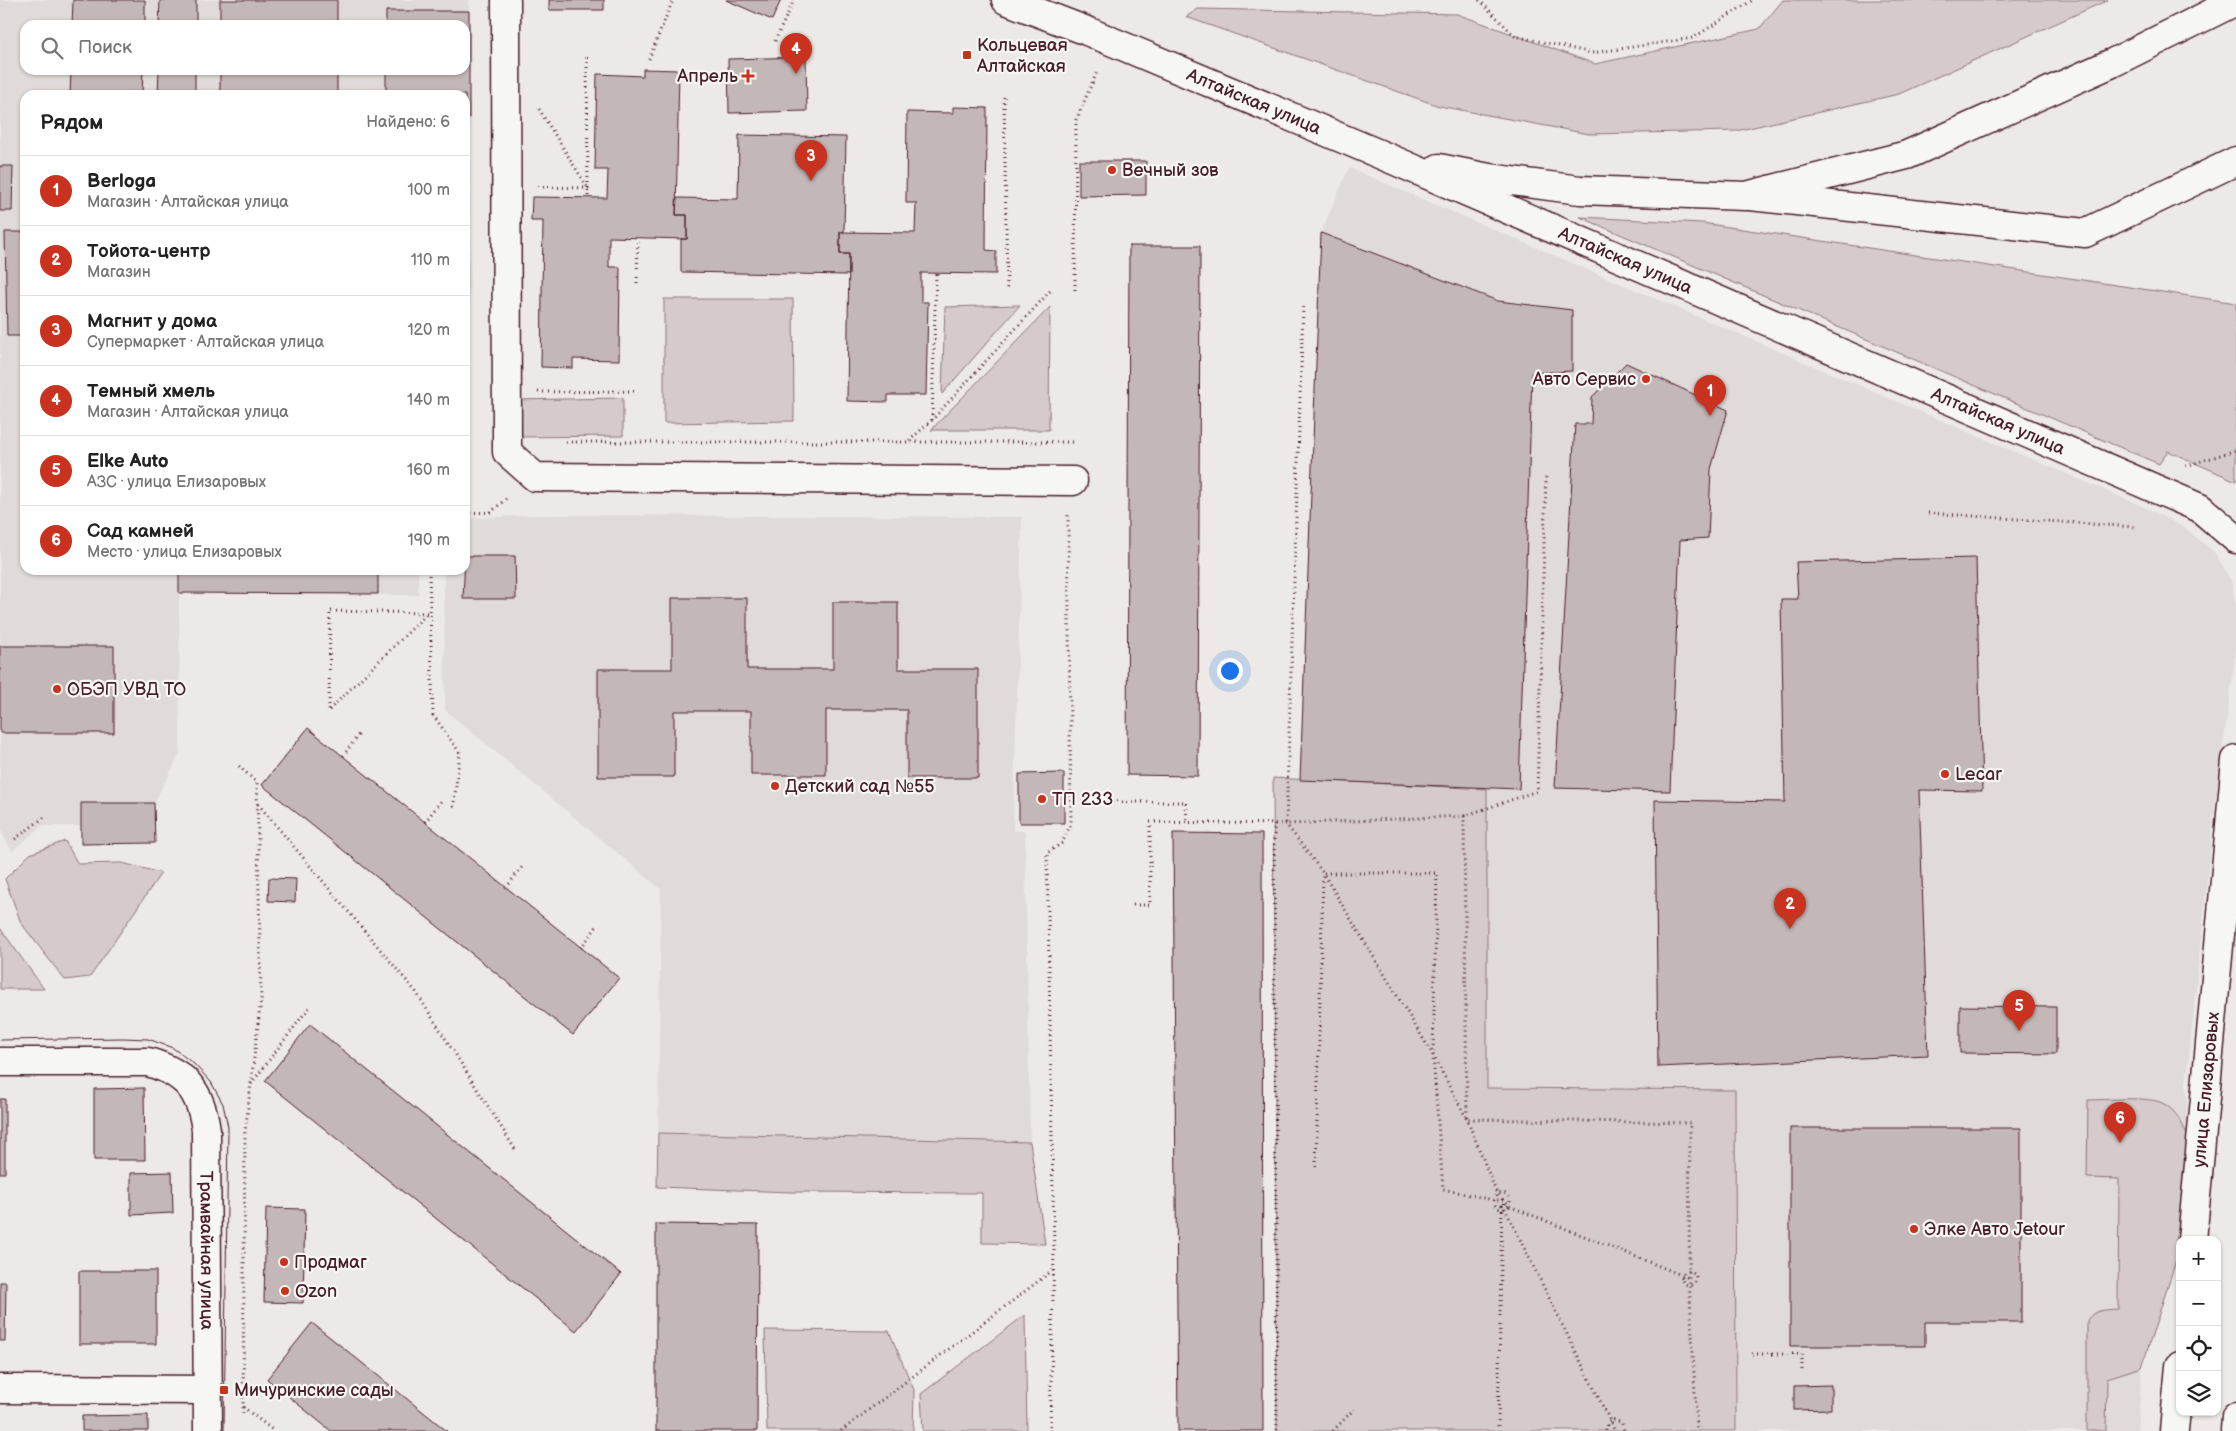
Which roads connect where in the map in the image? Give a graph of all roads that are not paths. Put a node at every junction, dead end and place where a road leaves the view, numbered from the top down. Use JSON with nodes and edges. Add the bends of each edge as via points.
{"nodes":[{"id":1,"x":506,"y":0,"type":"edge"},
{"id":2,"x":1006,"y":0,"type":"edge"},
{"id":3,"x":2236,"y":1,"type":"edge"},
{"id":4,"x":1391,"y":160,"type":"junction"},
{"id":5,"x":2236,"y":161,"type":"edge"},
{"id":6,"x":1746,"y":196,"type":"junction"},
{"id":7,"x":1073,"y":481,"type":"dead end"},
{"id":8,"x":2236,"y":539,"type":"edge"},
{"id":9,"x":2236,"y":760,"type":"edge"},
{"id":10,"x":0,"y":1062,"type":"edge"},
{"id":11,"x":2192,"y":1236,"type":"edge"},
{"id":12,"x":2180,"y":1371,"type":"edge"},
{"id":13,"x":0,"y":1389,"type":"edge"},
{"id":14,"x":208,"y":1390,"type":"junction"},
{"id":15,"x":2236,"y":1417,"type":"edge"},
{"id":16,"x":208,"y":1431,"type":"edge"},
{"id":17,"x":2174,"y":1431,"type":"edge"},
{"id":18,"x":2235,"y":1431,"type":"edge"}],
"edges":[{"from":1,"to":7,"type":"main road","via":[[507,452],[535,477]]},
{"from":2,"to":4,"type":"main road","name":"Алтайская улица"},
{"from":3,"to":6,"type":"main road","via":[[2112,63],[1906,155]]},
{"from":4,"to":6,"type":"main road","via":[[1580,190]]},
{"from":4,"to":8,"type":"main road","name":"Алтайская улица","via":[[2200,508]]},
{"from":5,"to":6,"type":"main road","via":[[2086,233]]},
{"from":9,"to":11,"type":"main road","name":"улица Елизаровых"},
{"from":10,"to":14,"type":"main road","name":"Трамвайная улица","via":[[148,1062],[168,1067],[197,1093],[206,1130]]},
{"from":12,"to":17,"type":"main road"},
{"from":13,"to":14,"type":"main road"},
{"from":14,"to":16,"type":"main road","name":"Трамвайная улица"},
{"from":15,"to":18,"type":"main road"}]}
